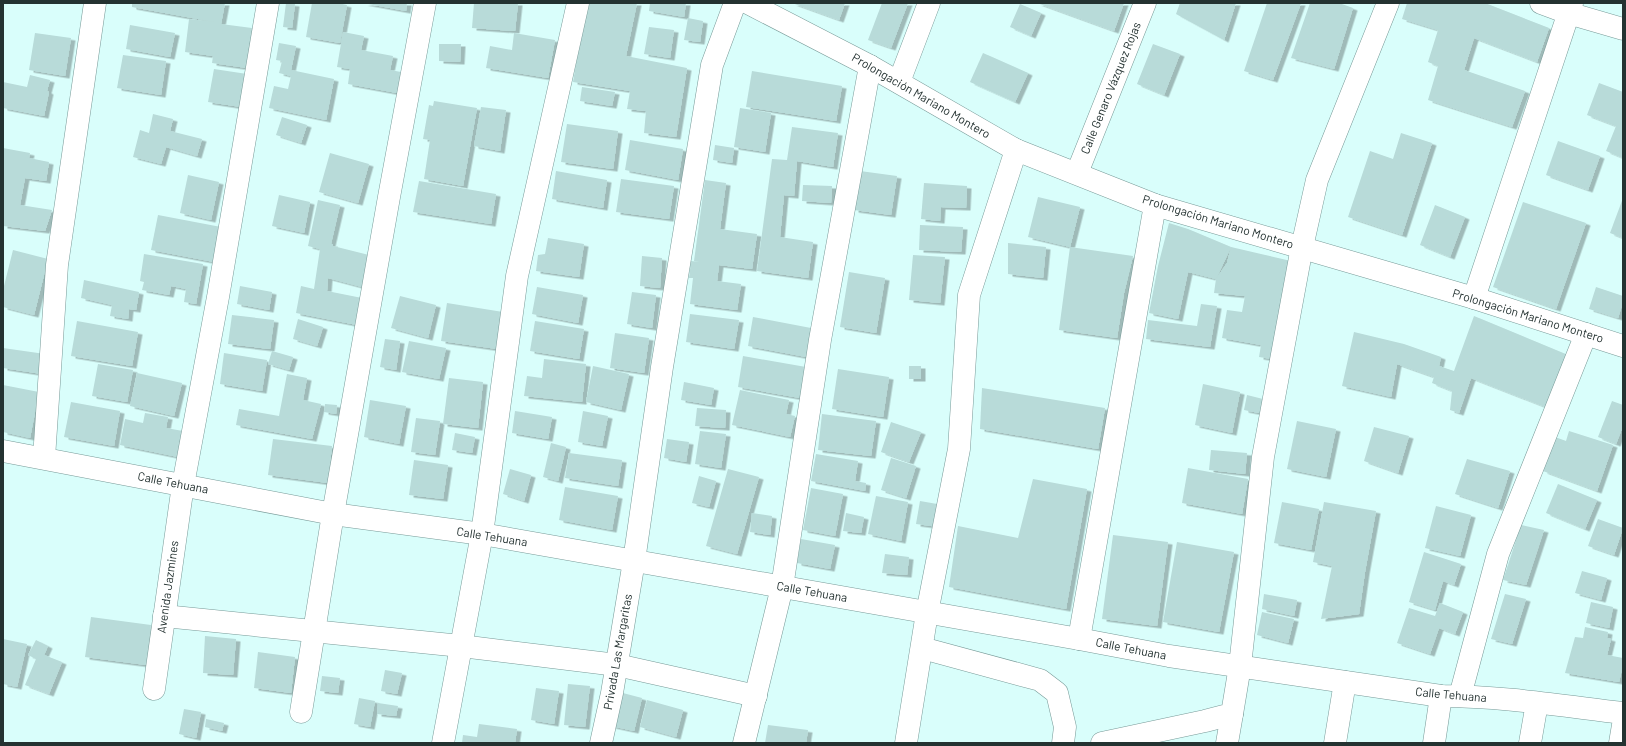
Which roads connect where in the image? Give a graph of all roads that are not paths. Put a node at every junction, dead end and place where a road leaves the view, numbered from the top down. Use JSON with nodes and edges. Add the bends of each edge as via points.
{"nodes":[{"id":1,"x":95,"y":3,"type":"edge"},
{"id":2,"x":268,"y":3,"type":"edge"},
{"id":3,"x":425,"y":3,"type":"edge"},
{"id":4,"x":578,"y":3,"type":"edge"},
{"id":5,"x":735,"y":3,"type":"edge"},
{"id":6,"x":748,"y":3,"type":"edge"},
{"id":7,"x":929,"y":3,"type":"edge"},
{"id":8,"x":1145,"y":3,"type":"edge"},
{"id":9,"x":1388,"y":3,"type":"edge"},
{"id":10,"x":1541,"y":3,"type":"edge"},
{"id":11,"x":1570,"y":8,"type":"edge"},
{"id":12,"x":1623,"y":30,"type":"edge"},
{"id":13,"x":870,"y":66,"type":"junction"},
{"id":14,"x":899,"y":82,"type":"junction"},
{"id":15,"x":1016,"y":150,"type":"junction"},
{"id":16,"x":1077,"y":173,"type":"junction"},
{"id":17,"x":1155,"y":205,"type":"junction"},
{"id":18,"x":1302,"y":247,"type":"junction"},
{"id":19,"x":1474,"y":298,"type":"junction"},
{"id":20,"x":1586,"y":334,"type":"junction"},
{"id":21,"x":1623,"y":346,"type":"edge"},
{"id":22,"x":3,"y":451,"type":"edge"},
{"id":23,"x":44,"y":458,"type":"junction"},
{"id":24,"x":183,"y":485,"type":"junction"},
{"id":25,"x":334,"y":514,"type":"junction"},
{"id":26,"x":482,"y":534,"type":"junction"},
{"id":27,"x":634,"y":561,"type":"junction"},
{"id":28,"x":782,"y":587,"type":"junction"},
{"id":29,"x":927,"y":613,"type":"junction"},
{"id":30,"x":164,"y":616,"type":"junction"},
{"id":31,"x":315,"y":632,"type":"junction"},
{"id":32,"x":1079,"y":639,"type":"junction"},
{"id":33,"x":461,"y":646,"type":"junction"},
{"id":34,"x":922,"y":648,"type":"junction"},
{"id":35,"x":617,"y":665,"type":"junction"},
{"id":36,"x":1240,"y":666,"type":"junction"},
{"id":37,"x":1345,"y":682,"type":"junction"},
{"id":38,"x":154,"y":689,"type":"dead end"},
{"id":39,"x":756,"y":696,"type":"junction"},
{"id":40,"x":1450,"y":696,"type":"junction"},
{"id":41,"x":1537,"y":703,"type":"junction"},
{"id":42,"x":301,"y":712,"type":"dead end"},
{"id":43,"x":1623,"y":713,"type":"edge"},
{"id":44,"x":1232,"y":714,"type":"junction"},
{"id":45,"x":1623,"y":725,"type":"edge"},
{"id":46,"x":443,"y":743,"type":"edge"},
{"id":47,"x":601,"y":743,"type":"edge"},
{"id":48,"x":744,"y":743,"type":"edge"},
{"id":49,"x":906,"y":743,"type":"edge"},
{"id":50,"x":1063,"y":743,"type":"edge"},
{"id":51,"x":1102,"y":743,"type":"edge"},
{"id":52,"x":1227,"y":743,"type":"edge"},
{"id":53,"x":1335,"y":743,"type":"edge"},
{"id":54,"x":1434,"y":743,"type":"edge"},
{"id":55,"x":1530,"y":743,"type":"edge"},
{"id":56,"x":1620,"y":743,"type":"edge"}],
"edges":[{"from":1,"to":23,"type":"street","via":[[57,265]]},
{"from":2,"to":24,"type":"street","name":"Avenida Jazmines"},
{"from":3,"to":25,"type":"street"},
{"from":4,"to":26,"type":"street","via":[[517,276]]},
{"from":5,"to":27,"type":"street","name":"Privada Las Margaritas","via":[[712,65],[662,367]]},
{"from":6,"to":13,"type":"street","name":"Prolongación Mariano Montero"},
{"from":7,"to":14,"type":"street"},
{"from":8,"to":16,"type":"street","name":"Calle Genaro Vázquez Rojas"},
{"from":9,"to":18,"type":"street","via":[[1317,180]]},
{"from":10,"to":11,"type":"street"},
{"from":11,"to":12,"type":"street"},
{"from":11,"to":19,"type":"street"},
{"from":13,"to":14,"type":"street","name":"Prolongación Mariano Montero"},
{"from":13,"to":28,"type":"street","via":[[820,340]]},
{"from":14,"to":15,"type":"street","name":"Prolongación Mariano Montero"},
{"from":15,"to":16,"type":"street","name":"Prolongación Mariano Montero"},
{"from":15,"to":29,"type":"street","via":[[969,294],[959,449]]},
{"from":16,"to":17,"type":"street","name":"Prolongación Mariano Montero"},
{"from":17,"to":18,"type":"street","name":"Prolongación Mariano Montero"},
{"from":17,"to":32,"type":"street"},
{"from":18,"to":19,"type":"street","name":"Prolongación Mariano Montero"},
{"from":18,"to":36,"type":"street","via":[[1263,457]]},
{"from":19,"to":20,"type":"street","name":"Prolongación Mariano Montero"},
{"from":20,"to":21,"type":"street","name":"Prolongación Mariano Montero"},
{"from":20,"to":40,"type":"street","via":[[1498,554]]},
{"from":22,"to":23,"type":"street","name":"Calle Tehuana"},
{"from":23,"to":24,"type":"street","name":"Calle Tehuana"},
{"from":24,"to":25,"type":"street","name":"Calle Tehuana"},
{"from":24,"to":30,"type":"street","name":"Avenida Jazmines"},
{"from":25,"to":26,"type":"street","name":"Calle Tehuana"},
{"from":25,"to":31,"type":"street"},
{"from":26,"to":27,"type":"street","name":"Calle Tehuana"},
{"from":26,"to":33,"type":"street"},
{"from":27,"to":28,"type":"street","name":"Calle Tehuana"},
{"from":27,"to":35,"type":"street","name":"Privada Las Margaritas"},
{"from":28,"to":29,"type":"street","name":"Calle Tehuana"},
{"from":28,"to":39,"type":"street"},
{"from":29,"to":32,"type":"street","name":"Calle Tehuana"},
{"from":29,"to":34,"type":"street"},
{"from":30,"to":31,"type":"street"},
{"from":30,"to":38,"type":"street","name":"Avenida Jazmines"},
{"from":31,"to":33,"type":"street"},
{"from":31,"to":42,"type":"street"},
{"from":32,"to":36,"type":"street","name":"Calle Tehuana"},
{"from":33,"to":35,"type":"street"},
{"from":33,"to":46,"type":"street"},
{"from":34,"to":49,"type":"street"},
{"from":34,"to":50,"type":"street","via":[[1040,680],[1057,693],[1065,727]]},
{"from":35,"to":39,"type":"street"},
{"from":35,"to":47,"type":"street","name":"Privada Las Margaritas"},
{"from":36,"to":37,"type":"street","name":"Calle Tehuana"},
{"from":36,"to":44,"type":"street"},
{"from":37,"to":40,"type":"street","name":"Calle Tehuana"},
{"from":37,"to":53,"type":"street"},
{"from":39,"to":48,"type":"street"},
{"from":40,"to":41,"type":"street","name":"Calle Tehuana"},
{"from":40,"to":54,"type":"street"},
{"from":41,"to":43,"type":"street","name":"Calle Tehuana"},
{"from":41,"to":55,"type":"street"},
{"from":44,"to":51,"type":"street"},
{"from":44,"to":52,"type":"street"},
{"from":45,"to":56,"type":"street"}]}
